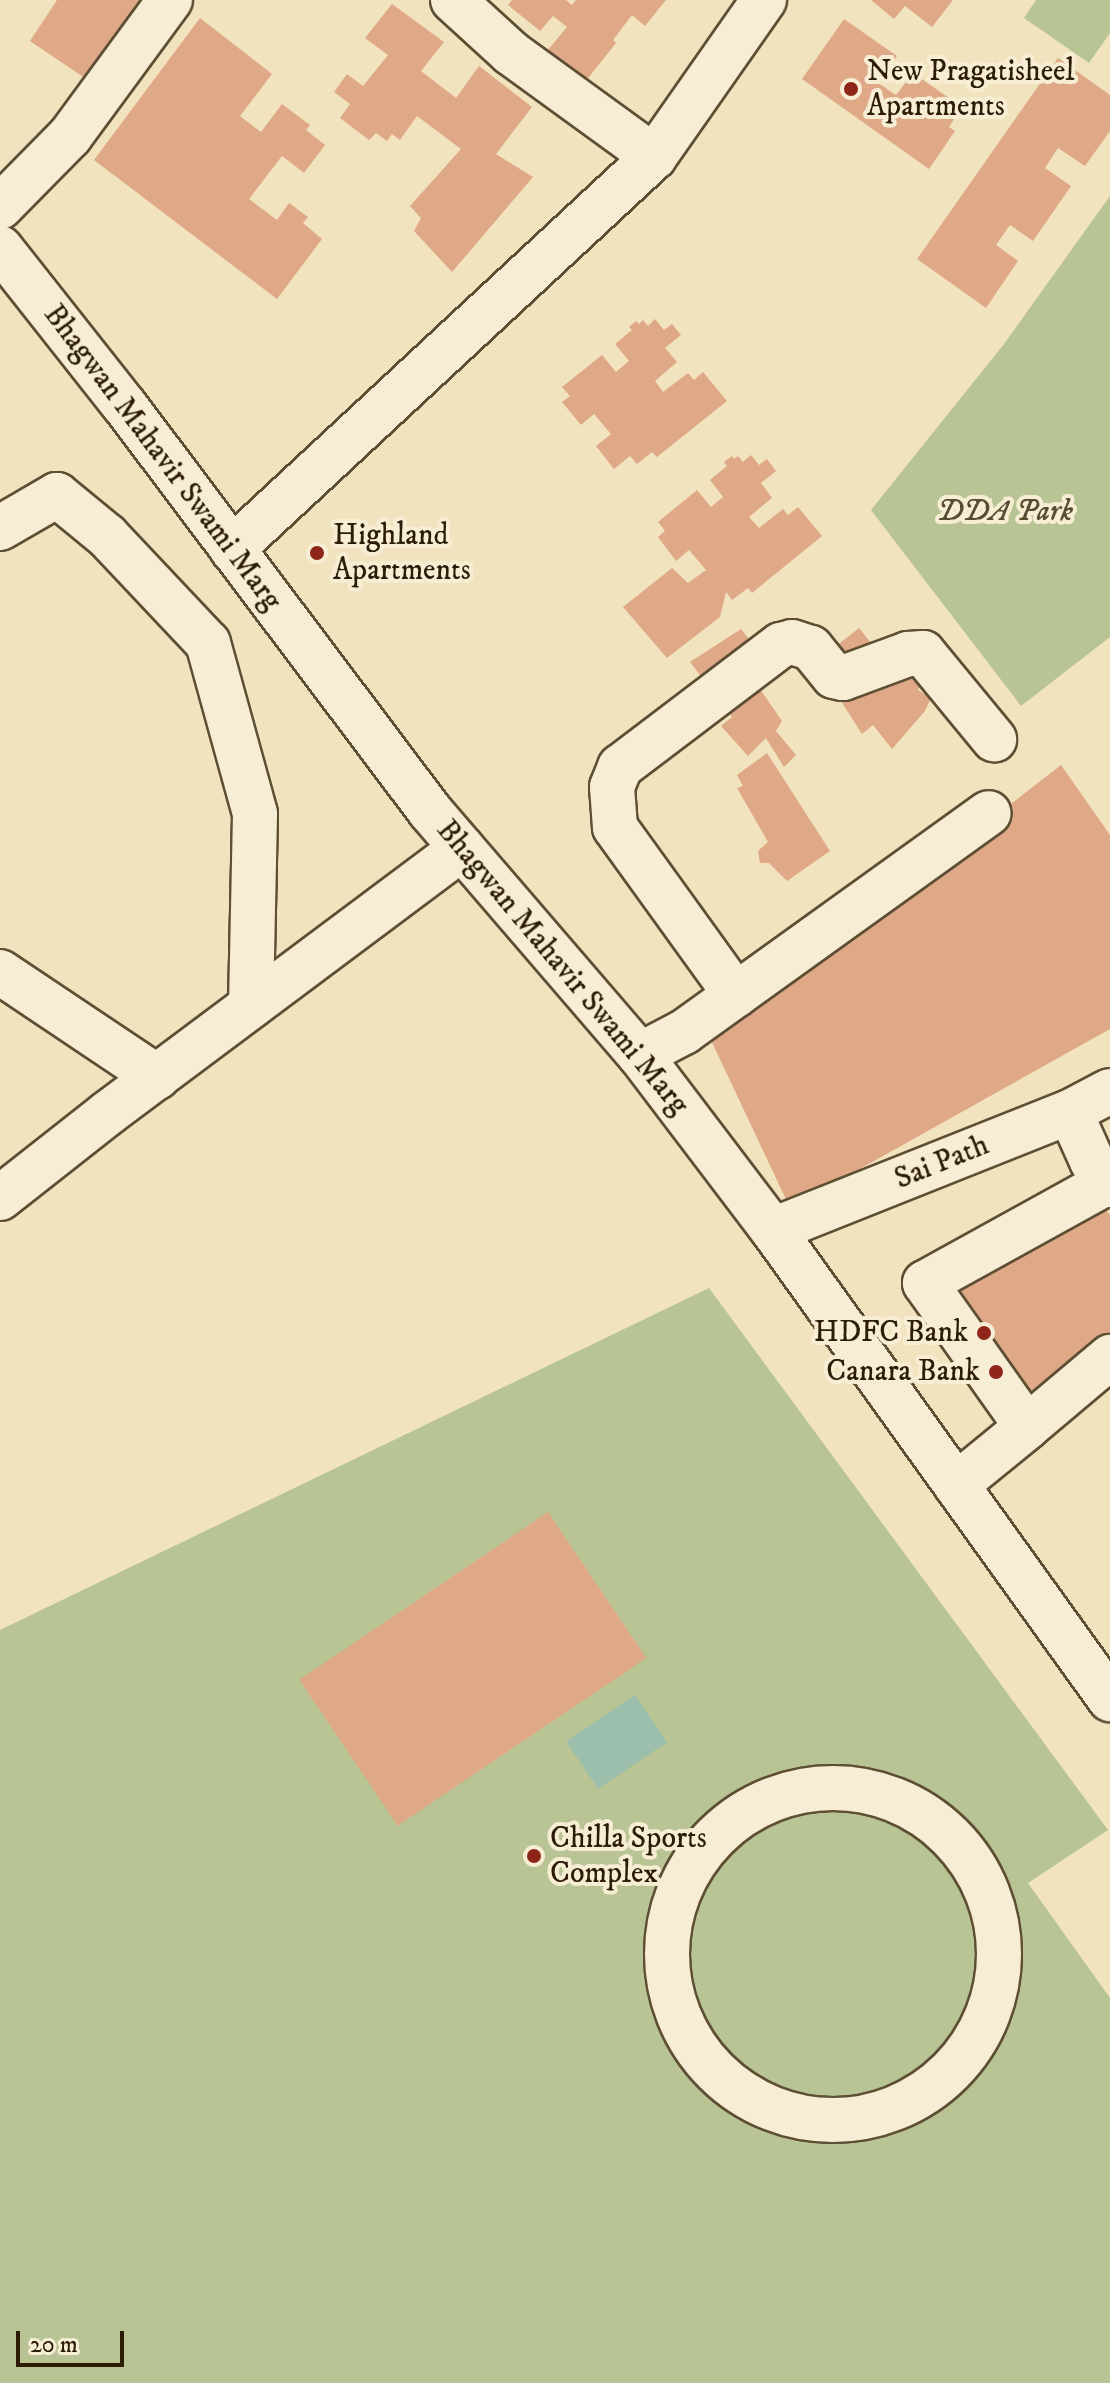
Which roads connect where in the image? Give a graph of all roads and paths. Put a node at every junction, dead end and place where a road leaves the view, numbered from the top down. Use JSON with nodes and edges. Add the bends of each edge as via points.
{"nodes":[{"id":1,"x":170,"y":0,"type":"edge"},
{"id":2,"x":453,"y":0,"type":"edge"},
{"id":3,"x":764,"y":0,"type":"edge"},
{"id":4,"x":654,"y":157,"type":"junction"},
{"id":5,"x":0,"y":207,"type":"edge"},
{"id":6,"x":0,"y":248,"type":"edge"},
{"id":7,"x":0,"y":528,"type":"edge"},
{"id":8,"x":232,"y":549,"type":"junction"},
{"id":9,"x":994,"y":739,"type":"dead end"},
{"id":10,"x":989,"y":813,"type":"dead end"},
{"id":11,"x":462,"y":848,"type":"junction"},
{"id":12,"x":0,"y":972,"type":"edge"},
{"id":13,"x":736,"y":995,"type":"junction"},
{"id":14,"x":251,"y":1006,"type":"junction"},
{"id":15,"x":640,"y":1055,"type":"junction"},
{"id":16,"x":157,"y":1077,"type":"junction"},
{"id":17,"x":1110,"y":1091,"type":"edge"},
{"id":18,"x":1070,"y":1112,"type":"junction"},
{"id":19,"x":1109,"y":1184,"type":"edge"},
{"id":20,"x":0,"y":1198,"type":"edge"},
{"id":21,"x":773,"y":1230,"type":"junction"},
{"id":22,"x":1110,"y":1357,"type":"edge"},
{"id":23,"x":1027,"y":1427,"type":"junction"},
{"id":24,"x":956,"y":1485,"type":"junction"},
{"id":25,"x":1104,"y":1677,"type":"edge"},
{"id":26,"x":915,"y":2098,"type":"joint"}],
"edges":[{"from":1,"to":5,"type":"street","via":[[70,136]]},
{"from":2,"to":4,"type":"street","via":[[511,53]]},
{"from":3,"to":4,"type":"street"},
{"from":4,"to":8,"type":"street"},
{"from":6,"to":8,"type":"street","name":"Bhagwan Mahavir Swami Marg"},
{"from":7,"to":14,"type":"street","via":[[57,495],[107,536],[208,643],[255,814]]},
{"from":8,"to":11,"type":"street","name":"Bhagwan Mahavir Swami Marg"},
{"from":9,"to":13,"type":"street","via":[[923,653],[843,678],[834,676],[811,648],[792,642],[781,645],[620,767],[612,787],[615,827]]},
{"from":10,"to":13,"type":"street"},
{"from":11,"to":14,"type":"street"},
{"from":11,"to":15,"type":"street","name":"Bhagwan Mahavir Swami Marg"},
{"from":12,"to":16,"type":"street"},
{"from":13,"to":15,"type":"street"},
{"from":14,"to":16,"type":"street"},
{"from":15,"to":21,"type":"street","name":"Bhagwan Mahavir Swami Marg"},
{"from":16,"to":20,"type":"street"},
{"from":17,"to":18,"type":"street","name":"Sai Path"},
{"from":18,"to":19,"type":"street"},
{"from":18,"to":21,"type":"street","name":"Sai Path"},
{"from":19,"to":23,"type":"street","via":[[925,1283]]},
{"from":21,"to":24,"type":"street","name":"Bhagwan Mahavir Swami Marg"},
{"from":22,"to":23,"type":"street"},
{"from":23,"to":24,"type":"street"},
{"from":24,"to":25,"type":"street","name":"Bhagwan Mahavir Swami Marg"},
{"from":26,"to":26,"type":"street","via":[[949,2072],[970,2047],[992,1998],[997,1933],[977,1872],[935,1823],[876,1793],[813,1789],[751,1809],[702,1852],[685,1879],[671,1920],[669,1975],[676,2006],[695,2045],[740,2091],[799,2117],[854,2119]]}]}
